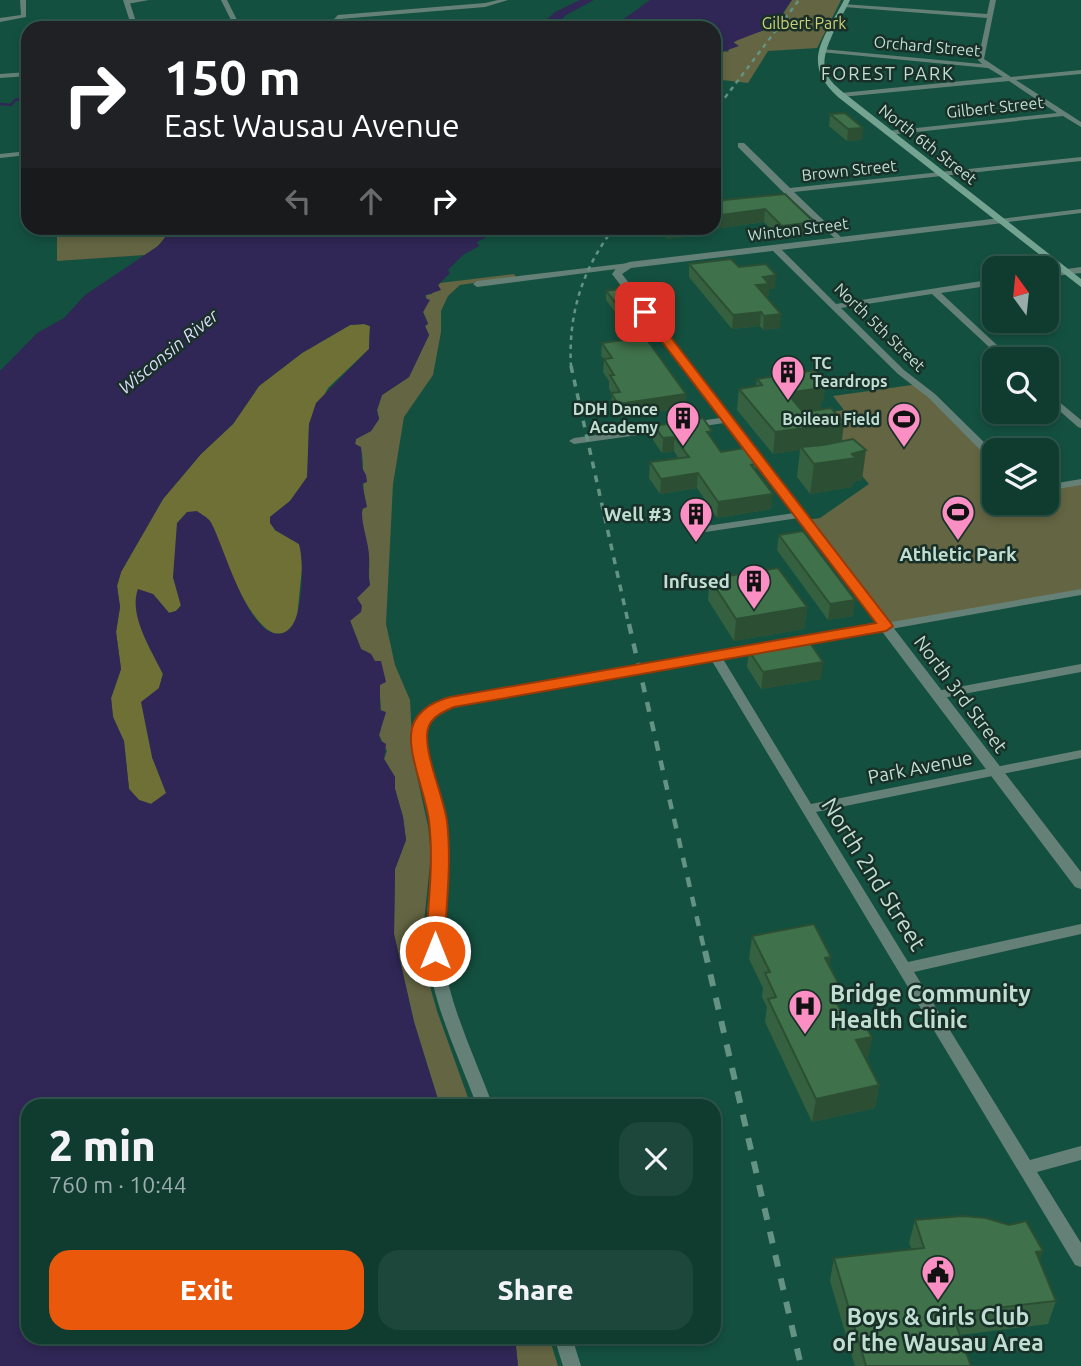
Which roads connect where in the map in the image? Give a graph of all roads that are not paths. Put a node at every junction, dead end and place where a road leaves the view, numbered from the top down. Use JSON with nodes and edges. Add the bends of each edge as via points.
{"nodes":[{"id":1,"x":23,"y":0,"type":"edge"},
{"id":2,"x":146,"y":0,"type":"edge"},
{"id":3,"x":224,"y":0,"type":"edge"},
{"id":4,"x":505,"y":0,"type":"edge"},
{"id":5,"x":993,"y":0,"type":"edge"},
{"id":6,"x":127,"y":1,"type":"edge"},
{"id":7,"x":846,"y":3,"type":"edge"},
{"id":8,"x":989,"y":16,"type":"junction"},
{"id":9,"x":0,"y":20,"type":"edge"},
{"id":10,"x":133,"y":21,"type":"edge"},
{"id":11,"x":234,"y":21,"type":"edge"},
{"id":12,"x":336,"y":21,"type":"edge"},
{"id":13,"x":822,"y":51,"type":"junction"},
{"id":14,"x":987,"y":66,"type":"junction"},
{"id":15,"x":1081,"y":72,"type":"edge"},
{"id":16,"x":21,"y":74,"type":"edge"},
{"id":17,"x":0,"y":76,"type":"edge"},
{"id":18,"x":1009,"y":79,"type":"junction"},
{"id":19,"x":841,"y":95,"type":"junction"},
{"id":20,"x":1064,"y":114,"type":"junction"},
{"id":21,"x":1081,"y":125,"type":"edge"},
{"id":22,"x":888,"y":133,"type":"junction"},
{"id":23,"x":741,"y":145,"type":"dead end"},
{"id":24,"x":21,"y":154,"type":"edge"},
{"id":25,"x":0,"y":156,"type":"edge"},
{"id":26,"x":1081,"y":159,"type":"edge"},
{"id":27,"x":941,"y":174,"type":"junction"},
{"id":28,"x":787,"y":191,"type":"junction"},
{"id":29,"x":1081,"y":211,"type":"edge"},
{"id":30,"x":1000,"y":221,"type":"junction"},
{"id":31,"x":839,"y":240,"type":"junction"},
{"id":32,"x":775,"y":248,"type":"junction"},
{"id":33,"x":629,"y":265,"type":"junction"},
{"id":34,"x":1081,"y":270,"type":"edge"},
{"id":35,"x":1066,"y":272,"type":"junction"},
{"id":36,"x":1059,"y":273,"type":"edge"},
{"id":37,"x":477,"y":284,"type":"dead end"},
{"id":38,"x":982,"y":284,"type":"edge"},
{"id":39,"x":1081,"y":284,"type":"edge"},
{"id":40,"x":933,"y":290,"type":"junction"},
{"id":41,"x":836,"y":306,"type":"junction"},
{"id":42,"x":995,"y":347,"type":"edge"},
{"id":43,"x":1059,"y":406,"type":"edge"},
{"id":44,"x":727,"y":420,"type":"junction"},
{"id":45,"x":1081,"y":425,"type":"edge"},
{"id":46,"x":574,"y":441,"type":"dead end"},
{"id":47,"x":982,"y":446,"type":"edge"},
{"id":48,"x":1081,"y":482,"type":"edge"},
{"id":49,"x":1059,"y":486,"type":"edge"},
{"id":50,"x":801,"y":515,"type":"junction"},
{"id":51,"x":692,"y":531,"type":"dead end"},
{"id":52,"x":1081,"y":592,"type":"edge"},
{"id":53,"x":886,"y":626,"type":"junction"},
{"id":54,"x":715,"y":656,"type":"junction"},
{"id":55,"x":1081,"y":668,"type":"edge"},
{"id":56,"x":937,"y":695,"type":"junction"},
{"id":57,"x":426,"y":716,"type":"joint"},
{"id":58,"x":1081,"y":754,"type":"edge"},
{"id":59,"x":996,"y":772,"type":"junction"},
{"id":60,"x":807,"y":809,"type":"junction"},
{"id":61,"x":1081,"y":883,"type":"edge"},
{"id":62,"x":1081,"y":929,"type":"edge"},
{"id":63,"x":905,"y":968,"type":"junction"},
{"id":64,"x":482,"y":1099,"type":"edge"},
{"id":65,"x":1081,"y":1153,"type":"edge"},
{"id":66,"x":1026,"y":1168,"type":"junction"},
{"id":67,"x":1081,"y":1259,"type":"edge"},
{"id":68,"x":565,"y":1344,"type":"edge"},
{"id":69,"x":572,"y":1366,"type":"edge"}],
"edges":[{"from":1,"to":9,"type":"street","via":[[24,16]]},
{"from":2,"to":6,"type":"street"},
{"from":3,"to":11,"type":"street"},
{"from":4,"to":12,"type":"street"},
{"from":5,"to":8,"type":"street"},
{"from":6,"to":10,"type":"street"},
{"from":7,"to":8,"type":"street"},
{"from":7,"to":13,"type":"main road"},
{"from":8,"to":14,"type":"street","via":[[980,57]]},
{"from":13,"to":14,"type":"street","name":"Orchard Street"},
{"from":13,"to":19,"type":"main road","name":"North 6th Street","via":[[822,74]]},
{"from":14,"to":18,"type":"street"},
{"from":15,"to":18,"type":"street"},
{"from":16,"to":17,"type":"street"},
{"from":18,"to":19,"type":"street"},
{"from":18,"to":20,"type":"street"},
{"from":19,"to":22,"type":"main road","name":"North 6th Street"},
{"from":20,"to":21,"type":"street"},
{"from":20,"to":22,"type":"street","name":"Gilbert Street"},
{"from":22,"to":27,"type":"main road","name":"North 6th Street"},
{"from":23,"to":28,"type":"street"},
{"from":24,"to":25,"type":"street"},
{"from":26,"to":27,"type":"street","name":"Brown Street"},
{"from":27,"to":28,"type":"street","name":"Brown Street"},
{"from":27,"to":30,"type":"main road","name":"North 6th Street"},
{"from":28,"to":31,"type":"street"},
{"from":29,"to":30,"type":"street","name":"Winton Street"},
{"from":30,"to":31,"type":"street","name":"Winton Street"},
{"from":30,"to":35,"type":"main road","name":"North 6th Street"},
{"from":31,"to":32,"type":"street","name":"Winton Street"},
{"from":32,"to":33,"type":"street","name":"Winton Street"},
{"from":32,"to":41,"type":"street","name":"North 5th Street"},
{"from":33,"to":37,"type":"street","name":"Winton Street"},
{"from":33,"to":44,"type":"street","name":"North 3rd Street","via":[[618,270],[618,276]]},
{"from":34,"to":35,"type":"street"},
{"from":35,"to":36,"type":"street"},
{"from":35,"to":39,"type":"main road","name":"North 6th Street"},
{"from":38,"to":40,"type":"street"},
{"from":40,"to":41,"type":"street"},
{"from":40,"to":42,"type":"street"},
{"from":41,"to":47,"type":"street","name":"North 5th Street"},
{"from":43,"to":45,"type":"street"},
{"from":44,"to":46,"type":"street"},
{"from":44,"to":50,"type":"street","name":"North 3rd Street"},
{"from":48,"to":49,"type":"street"},
{"from":50,"to":51,"type":"street"},
{"from":50,"to":53,"type":"street","name":"North 3rd Street"},
{"from":52,"to":53,"type":"street"},
{"from":53,"to":54,"type":"street"},
{"from":53,"to":56,"type":"street","name":"North 3rd Street"},
{"from":54,"to":57,"type":"street","via":[[450,702]]},
{"from":54,"to":60,"type":"street","name":"North 2nd Street"},
{"from":55,"to":56,"type":"street"},
{"from":56,"to":59,"type":"street","name":"North 3rd Street"},
{"from":57,"to":64,"type":"street","via":[[419,740],[440,842],[436,961]]},
{"from":58,"to":59,"type":"street","name":"Park Avenue"},
{"from":59,"to":60,"type":"street","name":"Park Avenue"},
{"from":59,"to":61,"type":"street","name":"North 3rd Street"},
{"from":60,"to":63,"type":"street","name":"North 2nd Street"},
{"from":62,"to":63,"type":"street"},
{"from":63,"to":66,"type":"street","name":"North 2nd Street"},
{"from":65,"to":66,"type":"street"},
{"from":66,"to":67,"type":"street","name":"North 2nd Street"},
{"from":68,"to":69,"type":"street"}]}
